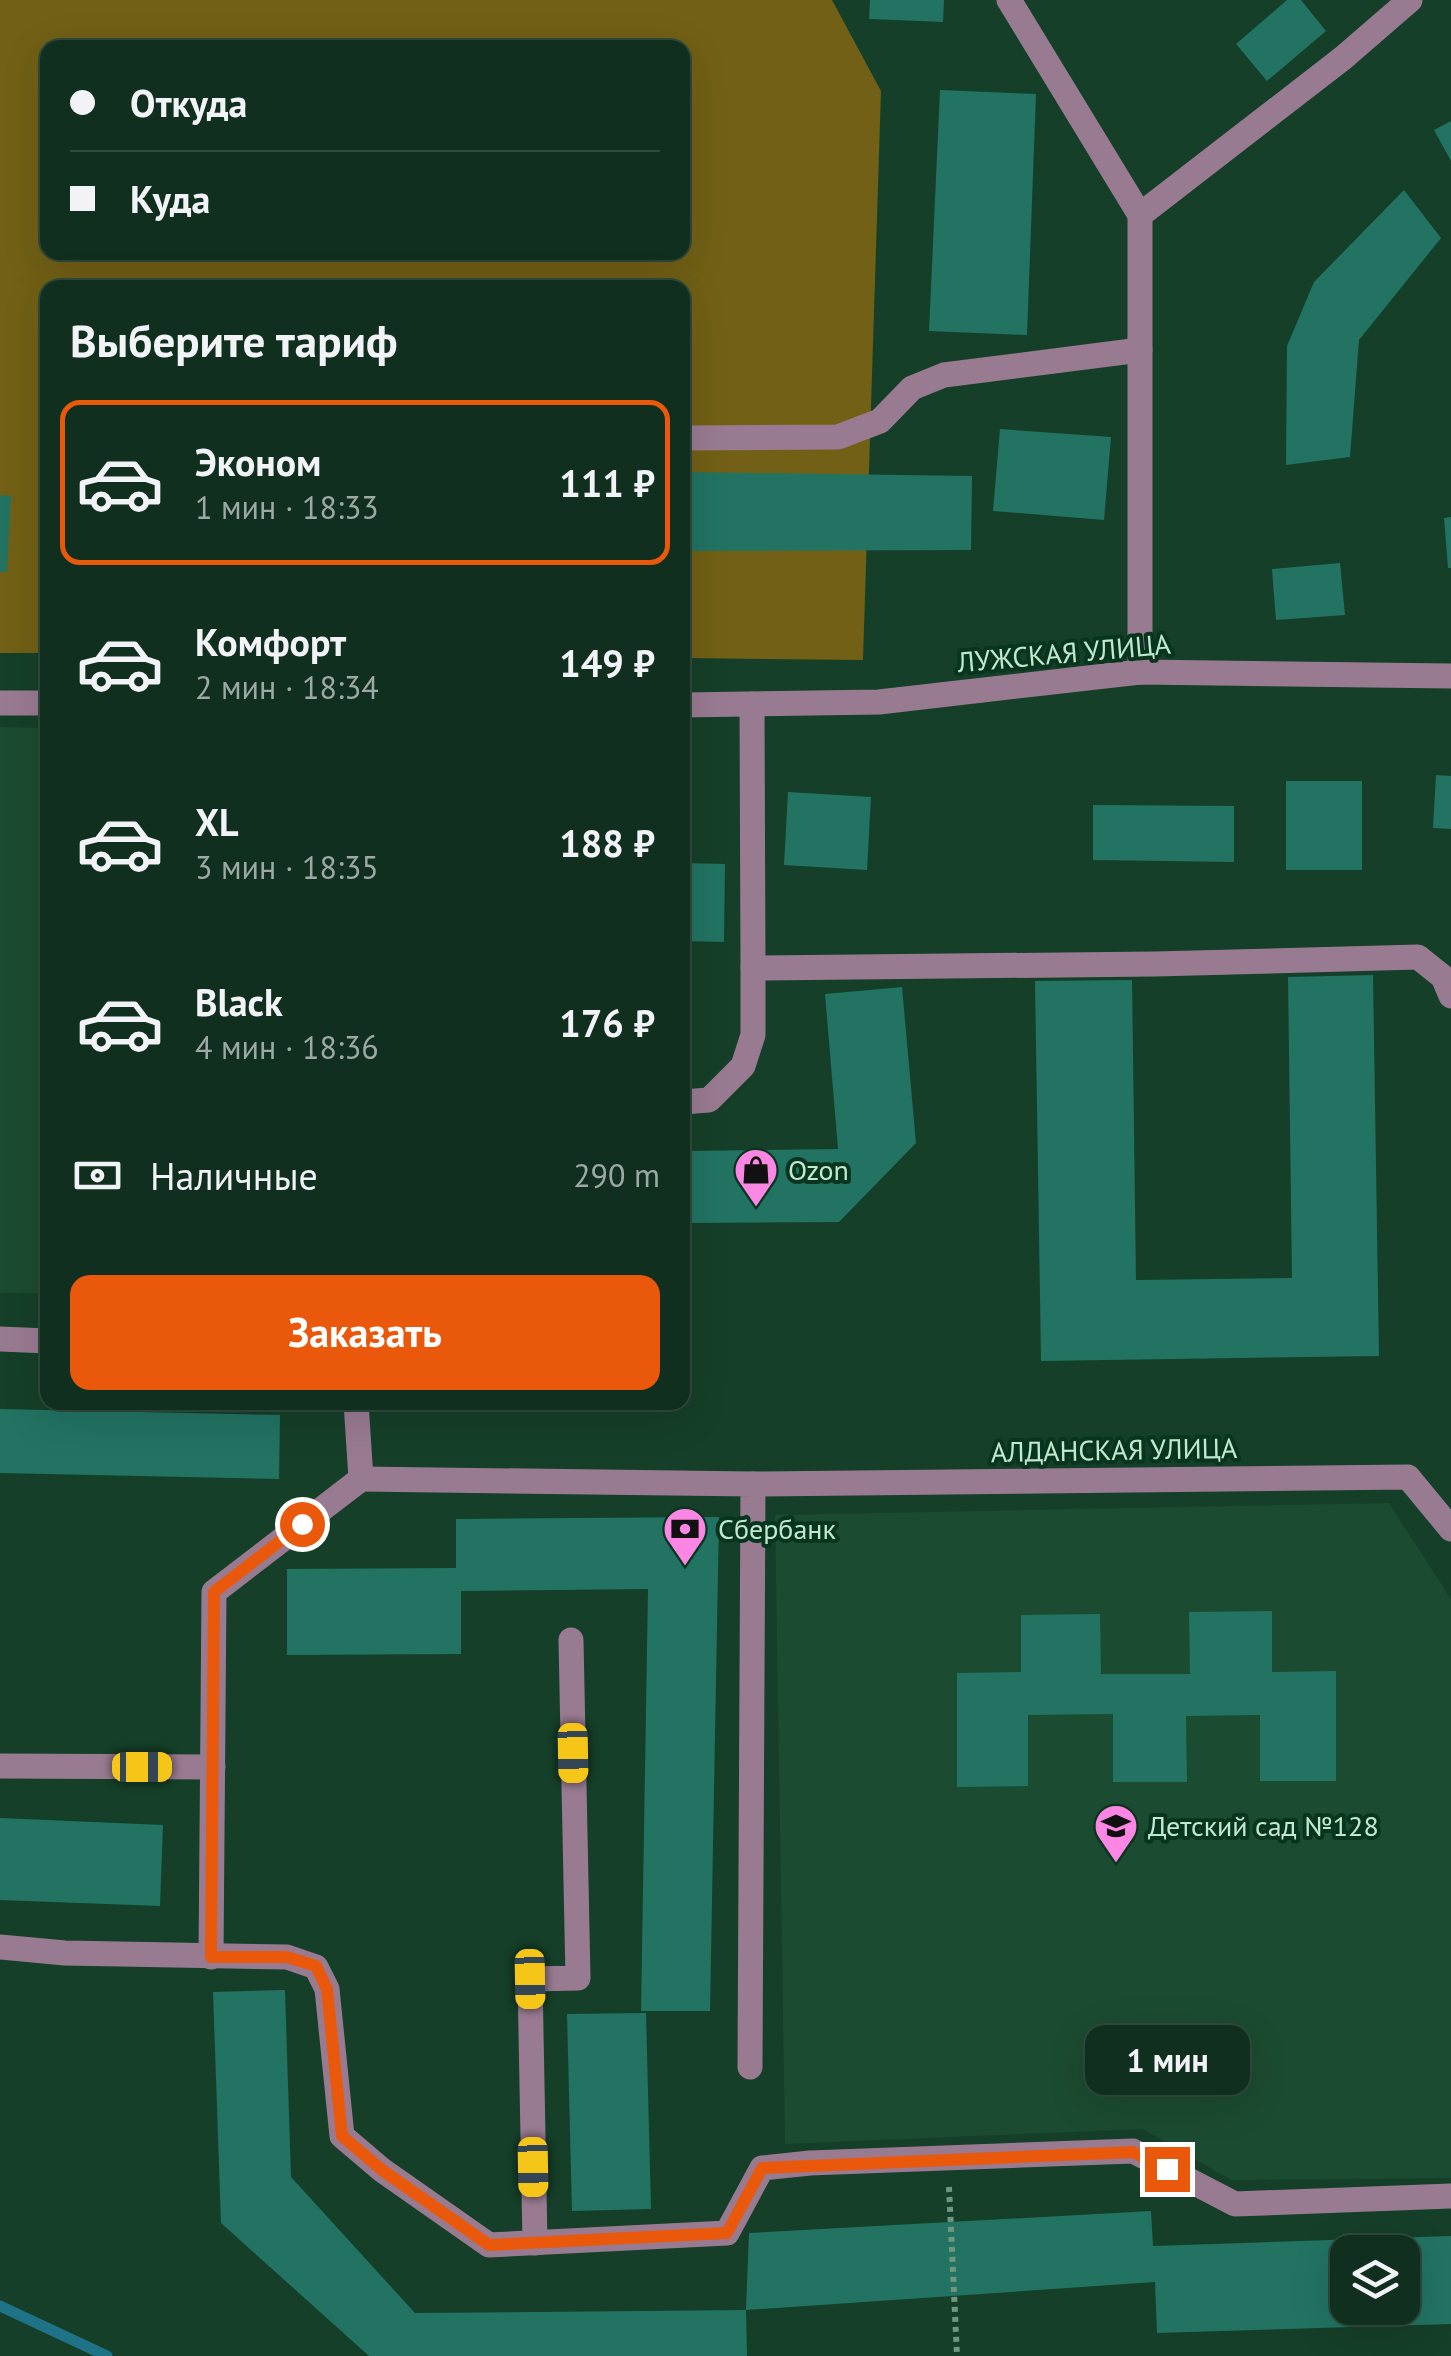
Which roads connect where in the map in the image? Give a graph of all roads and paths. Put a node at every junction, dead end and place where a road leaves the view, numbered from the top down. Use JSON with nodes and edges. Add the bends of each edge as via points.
{"nodes":[{"id":1,"x":1009,"y":0,"type":"edge"},
{"id":2,"x":1410,"y":0,"type":"edge"},
{"id":3,"x":1140,"y":215,"type":"junction"},
{"id":4,"x":1140,"y":350,"type":"junction"},
{"id":5,"x":690,"y":438,"type":"edge"},
{"id":6,"x":1140,"y":672,"type":"junction"},
{"id":7,"x":1451,"y":676,"type":"edge"},
{"id":8,"x":0,"y":703,"type":"edge"},
{"id":9,"x":40,"y":704,"type":"edge"},
{"id":10,"x":752,"y":704,"type":"junction"},
{"id":11,"x":690,"y":705,"type":"edge"},
{"id":12,"x":752,"y":968,"type":"junction"},
{"id":13,"x":1451,"y":996,"type":"edge"},
{"id":14,"x":690,"y":1101,"type":"edge"},
{"id":15,"x":0,"y":1339,"type":"edge"},
{"id":16,"x":40,"y":1341,"type":"edge"},
{"id":17,"x":357,"y":1410,"type":"edge"},
{"id":18,"x":361,"y":1479,"type":"junction"},
{"id":19,"x":752,"y":1484,"type":"junction"},
{"id":20,"x":1451,"y":1529,"type":"edge"},
{"id":21,"x":571,"y":1640,"type":"dead end"},
{"id":22,"x":0,"y":1766,"type":"edge"},
{"id":23,"x":213,"y":1767,"type":"junction"},
{"id":24,"x":0,"y":1947,"type":"edge"},
{"id":25,"x":211,"y":1957,"type":"junction"},
{"id":26,"x":750,"y":2067,"type":"dead end"},
{"id":27,"x":948,"y":2158,"type":"junction"},
{"id":28,"x":1451,"y":2196,"type":"edge"},
{"id":29,"x":534,"y":2242,"type":"junction"},
{"id":30,"x":957,"y":2356,"type":"edge"}],
"edges":[{"from":1,"to":3,"type":"street"},
{"from":2,"to":3,"type":"street"},
{"from":3,"to":4,"type":"street"},
{"from":4,"to":5,"type":"street","via":[[944,375],[912,388],[880,421],[838,437]]},
{"from":4,"to":6,"type":"street"},
{"from":6,"to":7,"type":"street","name":"ЛУЖСКАЯ УЛИЦА"},
{"from":6,"to":10,"type":"street","name":"ЛУЖСКАЯ УЛИЦА","via":[[879,702]]},
{"from":8,"to":9,"type":"street"},
{"from":10,"to":11,"type":"street","name":"ЛУЖСКАЯ УЛИЦА"},
{"from":10,"to":12,"type":"street"},
{"from":12,"to":13,"type":"street","via":[[1418,957],[1443,977]]},
{"from":12,"to":14,"type":"street","via":[[753,1035],[743,1066],[708,1100]]},
{"from":15,"to":16,"type":"street"},
{"from":17,"to":18,"type":"street"},
{"from":18,"to":19,"type":"street"},
{"from":18,"to":23,"type":"street","via":[[214,1592]]},
{"from":19,"to":20,"type":"street","name":"АЛДАНСКАЯ УЛИЦА","via":[[1408,1477]]},
{"from":19,"to":26,"type":"street"},
{"from":21,"to":29,"type":"street","via":[[578,1978],[530,1979]]},
{"from":22,"to":23,"type":"street"},
{"from":23,"to":25,"type":"street"},
{"from":24,"to":25,"type":"street"},
{"from":25,"to":29,"type":"street","via":[[287,1957],[316,1966],[327,1989],[342,2136],[489,2245]]},
{"from":27,"to":28,"type":"street","via":[[1133,2152],[1235,2204]]},
{"from":27,"to":29,"type":"street","via":[[762,2168],[727,2233]]},
{"from":27,"to":30,"type":"path"}]}
